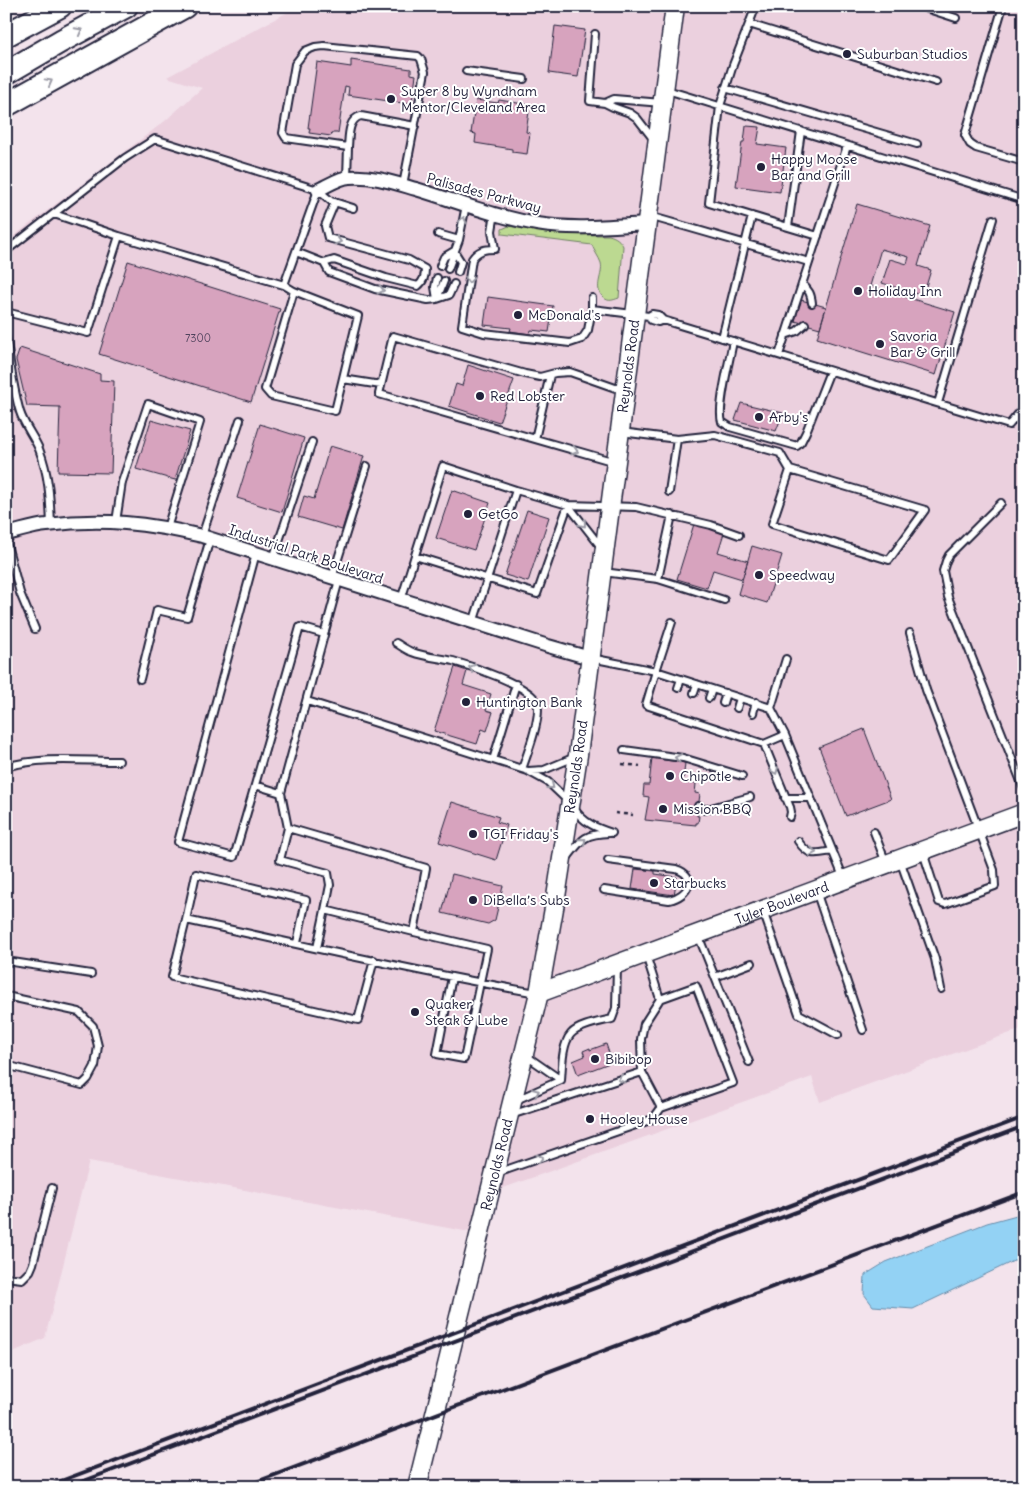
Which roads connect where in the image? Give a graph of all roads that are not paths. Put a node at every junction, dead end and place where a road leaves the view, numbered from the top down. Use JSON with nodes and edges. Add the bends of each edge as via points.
{"nodes":[{"id":1,"x":126,"y":6,"type":"edge"},
{"id":2,"x":185,"y":6,"type":"edge"},
{"id":3,"x":675,"y":6,"type":"edge"},
{"id":4,"x":756,"y":6,"type":"edge"},
{"id":5,"x":919,"y":6,"type":"edge"},
{"id":6,"x":1003,"y":6,"type":"edge"},
{"id":7,"x":54,"y":8,"type":"edge"},
{"id":8,"x":956,"y":18,"type":"dead end"},
{"id":9,"x":749,"y":24,"type":"junction"},
{"id":10,"x":595,"y":34,"type":"dead end"},
{"id":11,"x":6,"y":35,"type":"edge"},
{"id":12,"x":466,"y":70,"type":"dead end"},
{"id":13,"x":6,"y":73,"type":"edge"},
{"id":14,"x":524,"y":79,"type":"dead end"},
{"id":15,"x":936,"y":82,"type":"dead end"},
{"id":16,"x":726,"y":88,"type":"junction"},
{"id":17,"x":663,"y":96,"type":"junction"},
{"id":18,"x":605,"y":103,"type":"junction"},
{"id":19,"x":6,"y":106,"type":"edge"},
{"id":20,"x":720,"y":106,"type":"junction"},
{"id":21,"x":415,"y":126,"type":"junction"},
{"id":22,"x":802,"y":132,"type":"junction"},
{"id":23,"x":657,"y":143,"type":"junction"},
{"id":24,"x":917,"y":144,"type":"dead end"},
{"id":25,"x":847,"y":146,"type":"junction"},
{"id":26,"x":348,"y":147,"type":"junction"},
{"id":27,"x":1024,"y":162,"type":"edge"},
{"id":28,"x":348,"y":177,"type":"junction"},
{"id":29,"x":403,"y":185,"type":"junction"},
{"id":30,"x":318,"y":190,"type":"junction"},
{"id":31,"x":1024,"y":200,"type":"edge"},
{"id":32,"x":335,"y":202,"type":"junction"},
{"id":33,"x":466,"y":204,"type":"junction"},
{"id":34,"x":353,"y":208,"type":"dead end"},
{"id":35,"x":495,"y":213,"type":"junction"},
{"id":36,"x":54,"y":214,"type":"junction"},
{"id":37,"x":752,"y":216,"type":"junction"},
{"id":38,"x":993,"y":219,"type":"dead end"},
{"id":39,"x":647,"y":220,"type":"junction"},
{"id":40,"x":788,"y":227,"type":"junction"},
{"id":41,"x":438,"y":234,"type":"dead end"},
{"id":42,"x":119,"y":236,"type":"junction"},
{"id":43,"x":818,"y":236,"type":"junction"},
{"id":44,"x":459,"y":240,"type":"junction"},
{"id":45,"x":744,"y":242,"type":"junction"},
{"id":46,"x":6,"y":251,"type":"edge"},
{"id":47,"x":454,"y":251,"type":"junction"},
{"id":48,"x":296,"y":252,"type":"junction"},
{"id":49,"x":809,"y":262,"type":"junction"},
{"id":50,"x":324,"y":263,"type":"junction"},
{"id":51,"x":440,"y":266,"type":"dead end"},
{"id":52,"x":448,"y":269,"type":"dead end"},
{"id":53,"x":458,"y":272,"type":"dead end"},
{"id":54,"x":437,"y":278,"type":"dead end"},
{"id":55,"x":444,"y":281,"type":"dead end"},
{"id":56,"x":454,"y":284,"type":"dead end"},
{"id":57,"x":802,"y":284,"type":"junction"},
{"id":58,"x":284,"y":285,"type":"junction"},
{"id":59,"x":294,"y":291,"type":"junction"},
{"id":60,"x":592,"y":298,"type":"dead end"},
{"id":61,"x":437,"y":299,"type":"junction"},
{"id":62,"x":812,"y":303,"type":"dead end"},
{"id":63,"x":592,"y":309,"type":"junction"},
{"id":64,"x":6,"y":312,"type":"edge"},
{"id":65,"x":642,"y":315,"type":"junction"},
{"id":66,"x":805,"y":324,"type":"dead end"},
{"id":67,"x":785,"y":335,"type":"junction"},
{"id":68,"x":6,"y":337,"type":"edge"},
{"id":69,"x":722,"y":338,"type":"junction"},
{"id":70,"x":733,"y":341,"type":"junction"},
{"id":71,"x":779,"y":355,"type":"junction"},
{"id":72,"x":830,"y":370,"type":"junction"},
{"id":73,"x":550,"y":375,"type":"junction"},
{"id":74,"x":343,"y":379,"type":"junction"},
{"id":75,"x":381,"y":385,"type":"junction"},
{"id":76,"x":625,"y":392,"type":"junction"},
{"id":77,"x":938,"y":403,"type":"junction"},
{"id":78,"x":1024,"y":407,"type":"edge"},
{"id":79,"x":240,"y":420,"type":"dead end"},
{"id":80,"x":620,"y":432,"type":"junction"},
{"id":81,"x":535,"y":439,"type":"junction"},
{"id":82,"x":677,"y":439,"type":"junction"},
{"id":83,"x":312,"y":442,"type":"dead end"},
{"id":84,"x":616,"y":463,"type":"junction"},
{"id":85,"x":367,"y":466,"type":"dead end"},
{"id":86,"x":790,"y":470,"type":"junction"},
{"id":87,"x":516,"y":490,"type":"junction"},
{"id":88,"x":669,"y":492,"type":"dead end"},
{"id":89,"x":1002,"y":503,"type":"dead end"},
{"id":90,"x":568,"y":505,"type":"junction"},
{"id":91,"x":610,"y":507,"type":"junction"},
{"id":92,"x":672,"y":515,"type":"junction"},
{"id":93,"x":116,"y":522,"type":"junction"},
{"id":94,"x":51,"y":524,"type":"junction"},
{"id":95,"x":167,"y":528,"type":"junction"},
{"id":96,"x":6,"y":534,"type":"edge"},
{"id":97,"x":739,"y":535,"type":"dead end"},
{"id":98,"x":206,"y":538,"type":"junction"},
{"id":99,"x":6,"y":542,"type":"edge"},
{"id":100,"x":604,"y":551,"type":"junction"},
{"id":101,"x":256,"y":554,"type":"junction"},
{"id":102,"x":415,"y":556,"type":"junction"},
{"id":103,"x":273,"y":559,"type":"junction"},
{"id":104,"x":602,"y":572,"type":"junction"},
{"id":105,"x":488,"y":578,"type":"junction"},
{"id":106,"x":335,"y":579,"type":"junction"},
{"id":107,"x":658,"y":579,"type":"junction"},
{"id":108,"x":401,"y":600,"type":"junction"},
{"id":109,"x":724,"y":600,"type":"dead end"},
{"id":110,"x":473,"y":622,"type":"junction"},
{"id":111,"x":672,"y":622,"type":"dead end"},
{"id":112,"x":35,"y":630,"type":"dead end"},
{"id":113,"x":910,"y":633,"type":"dead end"},
{"id":114,"x":324,"y":634,"type":"junction"},
{"id":115,"x":396,"y":643,"type":"dead end"},
{"id":116,"x":590,"y":658,"type":"junction"},
{"id":117,"x":786,"y":659,"type":"dead end"},
{"id":118,"x":656,"y":671,"type":"junction"},
{"id":119,"x":140,"y":679,"type":"dead end"},
{"id":120,"x":681,"y":679,"type":"junction"},
{"id":121,"x":516,"y":684,"type":"junction"},
{"id":122,"x":697,"y":684,"type":"junction"},
{"id":123,"x":678,"y":688,"type":"dead end"},
{"id":124,"x":712,"y":689,"type":"junction"},
{"id":125,"x":694,"y":693,"type":"dead end"},
{"id":126,"x":726,"y":693,"type":"junction"},
{"id":127,"x":709,"y":698,"type":"dead end"},
{"id":128,"x":740,"y":698,"type":"junction"},
{"id":129,"x":307,"y":701,"type":"junction"},
{"id":130,"x":756,"y":702,"type":"junction"},
{"id":131,"x":723,"y":703,"type":"dead end"},
{"id":132,"x":672,"y":705,"type":"dead end"},
{"id":133,"x":737,"y":708,"type":"dead end"},
{"id":134,"x":771,"y":708,"type":"junction"},
{"id":135,"x":670,"y":713,"type":"junction"},
{"id":136,"x":753,"y":713,"type":"dead end"},
{"id":137,"x":747,"y":730,"type":"dead end"},
{"id":138,"x":785,"y":735,"type":"junction"},
{"id":139,"x":744,"y":738,"type":"junction"},
{"id":140,"x":764,"y":744,"type":"junction"},
{"id":141,"x":624,"y":750,"type":"dead end"},
{"id":142,"x":578,"y":755,"type":"junction"},
{"id":143,"x":493,"y":760,"type":"junction"},
{"id":144,"x":119,"y":761,"type":"dead end"},
{"id":145,"x":6,"y":767,"type":"edge"},
{"id":146,"x":525,"y":770,"type":"junction"},
{"id":147,"x":742,"y":776,"type":"dead end"},
{"id":148,"x":255,"y":785,"type":"junction"},
{"id":149,"x":1024,"y":789,"type":"edge"},
{"id":150,"x":282,"y":793,"type":"junction"},
{"id":151,"x":750,"y":797,"type":"dead end"},
{"id":152,"x":785,"y":798,"type":"junction"},
{"id":153,"x":810,"y":798,"type":"junction"},
{"id":154,"x":571,"y":804,"type":"junction"},
{"id":155,"x":698,"y":806,"type":"dead end"},
{"id":156,"x":1024,"y":813,"type":"edge"},
{"id":157,"x":790,"y":817,"type":"dead end"},
{"id":158,"x":288,"y":828,"type":"junction"},
{"id":159,"x":978,"y":830,"type":"junction"},
{"id":160,"x":874,"y":832,"type":"dead end"},
{"id":161,"x":798,"y":841,"type":"dead end"},
{"id":162,"x":923,"y":850,"type":"junction"},
{"id":163,"x":832,"y":851,"type":"junction"},
{"id":164,"x":608,"y":860,"type":"dead end"},
{"id":165,"x":893,"y":862,"type":"junction"},
{"id":166,"x":561,"y":865,"type":"junction"},
{"id":167,"x":844,"y":880,"type":"junction"},
{"id":168,"x":604,"y":890,"type":"dead end"},
{"id":169,"x":816,"y":890,"type":"junction"},
{"id":170,"x":325,"y":910,"type":"junction"},
{"id":171,"x":762,"y":910,"type":"junction"},
{"id":172,"x":186,"y":920,"type":"junction"},
{"id":173,"x":414,"y":932,"type":"junction"},
{"id":174,"x":697,"y":934,"type":"junction"},
{"id":175,"x":297,"y":943,"type":"junction"},
{"id":176,"x":317,"y":948,"type":"junction"},
{"id":177,"x":646,"y":953,"type":"junction"},
{"id":178,"x":374,"y":960,"type":"junction"},
{"id":179,"x":6,"y":961,"type":"edge"},
{"id":180,"x":752,"y":963,"type":"dead end"},
{"id":181,"x":617,"y":964,"type":"junction"},
{"id":182,"x":91,"y":974,"type":"dead end"},
{"id":183,"x":452,"y":977,"type":"junction"},
{"id":184,"x":714,"y":977,"type":"junction"},
{"id":185,"x":480,"y":983,"type":"junction"},
{"id":186,"x":940,"y":989,"type":"dead end"},
{"id":187,"x":539,"y":993,"type":"junction"},
{"id":188,"x":6,"y":996,"type":"edge"},
{"id":189,"x":660,"y":999,"type":"junction"},
{"id":190,"x":863,"y":1030,"type":"dead end"},
{"id":191,"x":838,"y":1035,"type":"dead end"},
{"id":192,"x":523,"y":1053,"type":"junction"},
{"id":193,"x":749,"y":1062,"type":"dead end"},
{"id":194,"x":6,"y":1064,"type":"edge"},
{"id":195,"x":642,"y":1072,"type":"junction"},
{"id":196,"x":561,"y":1080,"type":"junction"},
{"id":197,"x":661,"y":1108,"type":"junction"},
{"id":198,"x":510,"y":1109,"type":"junction"},
{"id":199,"x":494,"y":1174,"type":"junction"},
{"id":200,"x":52,"y":1188,"type":"dead end"},
{"id":201,"x":6,"y":1277,"type":"edge"},
{"id":202,"x":417,"y":1487,"type":"edge"}],
"edges":[{"from":13,"to":1,"type":"highway","one_way":true},
{"from":19,"to":2,"type":"highway","one_way":true},
{"from":3,"to":17,"type":"main road","name":"Reynolds Road"},
{"from":4,"to":9,"type":"lane"},
{"from":5,"to":8,"type":"lane"},
{"from":6,"to":27,"type":"lane","via":[[965,136],[976,148]]},
{"from":7,"to":11,"type":"highway"},
{"from":9,"to":15,"type":"lane"},
{"from":9,"to":16,"type":"lane"},
{"from":10,"to":18,"type":"lane","via":[[590,101]]},
{"from":12,"to":14,"type":"lane"},
{"from":16,"to":20,"type":"lane"},
{"from":16,"to":24,"type":"lane"},
{"from":17,"to":18,"type":"lane","via":[[614,99]]},
{"from":17,"to":20,"type":"lane"},
{"from":17,"to":23,"type":"main road","name":"Reynolds Road"},
{"from":18,"to":23,"type":"lane","via":[[637,118]]},
{"from":20,"to":22,"type":"lane"},
{"from":20,"to":37,"type":"lane","via":[[709,203]]},
{"from":21,"to":26,"type":"lane","via":[[356,117],[350,127]]},
{"from":21,"to":26,"type":"lane","via":[[425,72],[421,58],[324,46],[310,48],[295,64],[284,136]]},
{"from":21,"to":29,"type":"lane"},
{"from":22,"to":25,"type":"lane"},
{"from":22,"to":40,"type":"lane"},
{"from":23,"to":39,"type":"main road","name":"Reynolds Road"},
{"from":25,"to":31,"type":"lane"},
{"from":25,"to":43,"type":"lane"},
{"from":26,"to":28,"type":"lane"},
{"from":28,"to":29,"type":"street","name":"Palisades Parkway"},
{"from":28,"to":30,"type":"street","name":"Palisades Parkway"},
{"from":29,"to":33,"type":"street","name":"Palisades Parkway"},
{"from":30,"to":32,"type":"lane"},
{"from":30,"to":36,"type":"lane","via":[[155,139]]},
{"from":30,"to":48,"type":"lane"},
{"from":32,"to":34,"type":"lane"},
{"from":32,"to":50,"type":"lane","one_way":true,"via":[[325,226],[328,238],[409,260],[425,269],[425,276],[418,286],[334,260]]},
{"from":33,"to":35,"type":"street","name":"Palisades Parkway"},
{"from":44,"to":33,"type":"lane","one_way":true},
{"from":35,"to":39,"type":"street","name":"Palisades Parkway","via":[[539,224],[564,226],[618,226]]},
{"from":35,"to":63,"type":"lane","one_way":true,"via":[[492,231],[495,248],[476,252],[472,259],[462,326],[484,333],[570,343],[582,339],[588,330]]},
{"from":36,"to":42,"type":"lane"},
{"from":36,"to":46,"type":"lane"},
{"from":37,"to":40,"type":"lane"},
{"from":37,"to":45,"type":"lane"},
{"from":38,"to":77,"type":"lane"},
{"from":39,"to":45,"type":"lane"},
{"from":39,"to":65,"type":"main road","name":"Reynolds Road"},
{"from":40,"to":43,"type":"lane"},
{"from":41,"to":44,"type":"lane"},
{"from":42,"to":58,"type":"lane"},
{"from":42,"to":64,"type":"lane","via":[[88,333]]},
{"from":43,"to":49,"type":"lane"},
{"from":44,"to":47,"type":"lane"},
{"from":45,"to":49,"type":"lane"},
{"from":45,"to":69,"type":"lane"},
{"from":47,"to":51,"type":"lane","via":[[444,257]]},
{"from":47,"to":52,"type":"lane"},
{"from":47,"to":53,"type":"lane","via":[[461,262]]},
{"from":48,"to":50,"type":"lane"},
{"from":48,"to":58,"type":"lane"},
{"from":49,"to":57,"type":"lane"},
{"from":50,"to":61,"type":"lane","one_way":true,"via":[[329,272],[375,289]]},
{"from":54,"to":61,"type":"lane"},
{"from":55,"to":61,"type":"lane"},
{"from":56,"to":61,"type":"lane","via":[[450,295]]},
{"from":57,"to":62,"type":"lane","via":[[809,290]]},
{"from":57,"to":67,"type":"lane"},
{"from":58,"to":59,"type":"lane"},
{"from":59,"to":74,"type":"lane","via":[[358,316]]},
{"from":59,"to":74,"type":"lane","via":[[265,389],[271,396],[335,411]]},
{"from":60,"to":63,"type":"lane"},
{"from":63,"to":65,"type":"lane"},
{"from":65,"to":69,"type":"lane"},
{"from":65,"to":76,"type":"main road","name":"Reynolds Road"},
{"from":66,"to":67,"type":"lane","via":[[796,332]]},
{"from":67,"to":71,"type":"lane"},
{"from":68,"to":94,"type":"lane","via":[[21,413],[46,466]]},
{"from":69,"to":70,"type":"lane"},
{"from":70,"to":71,"type":"lane"},
{"from":70,"to":72,"type":"lane","via":[[720,418],[730,427],[796,446],[802,442]]},
{"from":71,"to":72,"type":"lane"},
{"from":72,"to":77,"type":"lane"},
{"from":73,"to":75,"type":"lane","via":[[526,374],[393,336]]},
{"from":73,"to":76,"type":"lane","via":[[570,372]]},
{"from":73,"to":81,"type":"lane"},
{"from":74,"to":75,"type":"lane"},
{"from":75,"to":81,"type":"lane","via":[[379,394]]},
{"from":76,"to":80,"type":"main road","name":"Reynolds Road"},
{"from":77,"to":78,"type":"lane","via":[[1010,425]]},
{"from":79,"to":98,"type":"lane"},
{"from":80,"to":82,"type":"lane"},
{"from":80,"to":84,"type":"main road","name":"Reynolds Road"},
{"from":81,"to":84,"type":"lane","one_way":true},
{"from":82,"to":86,"type":"lane","via":[[715,435],[780,453]]},
{"from":82,"to":88,"type":"lane"},
{"from":83,"to":103,"type":"lane"},
{"from":84,"to":91,"type":"main road","name":"Reynolds Road"},
{"from":85,"to":106,"type":"lane"},
{"from":86,"to":86,"type":"lane","via":[[772,524],[889,560],[925,510]]},
{"from":87,"to":90,"type":"lane"},
{"from":87,"to":102,"type":"lane","via":[[443,466]]},
{"from":87,"to":105,"type":"lane"},
{"from":89,"to":149,"type":"lane","via":[[949,555],[943,571],[948,597]]},
{"from":90,"to":91,"type":"lane"},
{"from":90,"to":100,"type":"lane","one_way":true},
{"from":90,"to":105,"type":"lane","via":[[537,594]]},
{"from":91,"to":92,"type":"lane","via":[[636,507]]},
{"from":91,"to":100,"type":"main road","name":"Reynolds Road"},
{"from":92,"to":97,"type":"lane"},
{"from":92,"to":107,"type":"lane"},
{"from":93,"to":94,"type":"street","name":"Industrial Park Boulevard"},
{"from":93,"to":95,"type":"street","name":"Industrial Park Boulevard"},
{"from":93,"to":95,"type":"lane","via":[[122,482],[148,404],[200,422]]},
{"from":94,"to":96,"type":"street","name":"Industrial Park Boulevard"},
{"from":95,"to":98,"type":"street","name":"Industrial Park Boulevard"},
{"from":98,"to":101,"type":"street","name":"Industrial Park Boulevard"},
{"from":98,"to":119,"type":"lane","via":[[187,617],[157,610]]},
{"from":99,"to":112,"type":"lane","via":[[20,593]]},
{"from":100,"to":104,"type":"main road","name":"Reynolds Road"},
{"from":101,"to":103,"type":"street","name":"Industrial Park Boulevard"},
{"from":101,"to":148,"type":"lane","via":[[178,842],[234,857]]},
{"from":102,"to":105,"type":"lane"},
{"from":102,"to":108,"type":"lane"},
{"from":103,"to":106,"type":"street","name":"Industrial Park Boulevard"},
{"from":104,"to":107,"type":"lane"},
{"from":104,"to":116,"type":"main road","name":"Reynolds Road"},
{"from":105,"to":110,"type":"lane"},
{"from":106,"to":108,"type":"street","name":"Industrial Park Boulevard"},
{"from":106,"to":114,"type":"lane"},
{"from":107,"to":109,"type":"lane"},
{"from":108,"to":110,"type":"street","name":"Industrial Park Boulevard"},
{"from":110,"to":116,"type":"street","name":"Industrial Park Boulevard"},
{"from":111,"to":118,"type":"lane"},
{"from":113,"to":159,"type":"lane","via":[[926,690]]},
{"from":114,"to":129,"type":"lane"},
{"from":114,"to":148,"type":"lane","via":[[300,627]]},
{"from":121,"to":115,"type":"lane","one_way":true,"via":[[455,662],[412,652]]},
{"from":116,"to":118,"type":"lane"},
{"from":116,"to":142,"type":"main road","name":"Reynolds Road"},
{"from":117,"to":134,"type":"lane"},
{"from":118,"to":120,"type":"lane"},
{"from":118,"to":135,"type":"lane","via":[[646,705]]},
{"from":120,"to":122,"type":"lane"},
{"from":120,"to":123,"type":"lane"},
{"from":121,"to":143,"type":"lane"},
{"from":121,"to":146,"type":"lane","via":[[534,697],[539,713]]},
{"from":122,"to":124,"type":"lane"},
{"from":122,"to":125,"type":"lane"},
{"from":124,"to":126,"type":"lane"},
{"from":124,"to":127,"type":"lane"},
{"from":126,"to":128,"type":"lane"},
{"from":126,"to":131,"type":"lane"},
{"from":128,"to":130,"type":"lane"},
{"from":128,"to":133,"type":"lane"},
{"from":129,"to":143,"type":"lane"},
{"from":129,"to":150,"type":"lane"},
{"from":130,"to":134,"type":"lane"},
{"from":130,"to":136,"type":"lane"},
{"from":132,"to":135,"type":"lane"},
{"from":134,"to":138,"type":"lane"},
{"from":135,"to":139,"type":"lane","via":[[730,729]]},
{"from":137,"to":139,"type":"lane"},
{"from":138,"to":140,"type":"lane"},
{"from":138,"to":153,"type":"lane"},
{"from":139,"to":140,"type":"lane"},
{"from":140,"to":152,"type":"lane","one_way":true},
{"from":147,"to":141,"type":"lane","one_way":true,"via":[[683,758]]},
{"from":142,"to":146,"type":"lane","via":[[544,770]]},
{"from":142,"to":154,"type":"main road","name":"Reynolds Road"},
{"from":143,"to":146,"type":"lane"},
{"from":144,"to":145,"type":"lane","via":[[48,761]]},
{"from":146,"to":154,"type":"lane","one_way":true,"via":[[548,782]]},
{"from":148,"to":150,"type":"lane"},
{"from":150,"to":158,"type":"lane"},
{"from":151,"to":155,"type":"lane","via":[[704,810]]},
{"from":152,"to":153,"type":"lane"},
{"from":152,"to":157,"type":"lane"},
{"from":153,"to":163,"type":"lane"},
{"from":154,"to":166,"type":"main road","name":"Reynolds Road"},
{"from":166,"to":154,"type":"lane","one_way":true,"via":[[588,836],[612,833],[586,822]]},
{"from":156,"to":159,"type":"main road","name":"Tyler Boulevard"},
{"from":158,"to":170,"type":"lane","via":[[280,860],[328,873],[330,885]]},
{"from":158,"to":173,"type":"lane","via":[[426,868]]},
{"from":159,"to":162,"type":"main road","name":"Tyler Boulevard"},
{"from":159,"to":162,"type":"lane","via":[[994,870],[995,886],[945,904],[939,902]]},
{"from":160,"to":165,"type":"lane"},
{"from":161,"to":163,"type":"lane","one_way":true,"via":[[810,853]]},
{"from":162,"to":165,"type":"main road","name":"Tyler Boulevard"},
{"from":163,"to":167,"type":"lane"},
{"from":164,"to":168,"type":"lane","via":[[676,869],[684,872],[689,883],[683,895],[669,900]]},
{"from":165,"to":167,"type":"main road","name":"Tyler Boulevard"},
{"from":165,"to":186,"type":"lane","via":[[935,959]]},
{"from":166,"to":187,"type":"main road","name":"Reynolds Road"},
{"from":167,"to":169,"type":"main road","name":"Tyler Boulevard"},
{"from":169,"to":171,"type":"main road","name":"Tyler Boulevard"},
{"from":169,"to":190,"type":"lane"},
{"from":170,"to":173,"type":"lane"},
{"from":170,"to":176,"type":"lane"},
{"from":171,"to":174,"type":"main road","name":"Tyler Boulevard"},
{"from":171,"to":191,"type":"lane","via":[[799,1014]]},
{"from":172,"to":175,"type":"lane"},
{"from":172,"to":175,"type":"lane","via":[[196,874],[306,900]]},
{"from":172,"to":178,"type":"lane","via":[[172,977],[358,1020]]},
{"from":173,"to":185,"type":"lane","via":[[487,949]]},
{"from":174,"to":177,"type":"main road","name":"Tyler Boulevard"},
{"from":174,"to":184,"type":"lane"},
{"from":175,"to":176,"type":"lane"},
{"from":176,"to":178,"type":"lane"},
{"from":177,"to":181,"type":"main road","name":"Tyler Boulevard"},
{"from":177,"to":189,"type":"lane"},
{"from":178,"to":183,"type":"lane"},
{"from":179,"to":182,"type":"lane"},
{"from":180,"to":184,"type":"lane"},
{"from":181,"to":187,"type":"main road","name":"Tyler Boulevard"},
{"from":181,"to":196,"type":"lane","via":[[616,1008],[612,1020],[583,1026],[571,1034],[564,1050]]},
{"from":183,"to":185,"type":"lane"},
{"from":183,"to":185,"type":"lane","via":[[437,1054],[464,1060]]},
{"from":184,"to":193,"type":"lane"},
{"from":185,"to":187,"type":"lane"},
{"from":187,"to":192,"type":"main road","name":"Reynolds Road"},
{"from":188,"to":194,"type":"lane","via":[[79,1012],[93,1026],[98,1046],[95,1066],[82,1085]]},
{"from":189,"to":195,"type":"lane","via":[[644,1024]]},
{"from":189,"to":197,"type":"lane","via":[[696,986],[733,1084]]},
{"from":192,"to":196,"type":"lane"},
{"from":192,"to":198,"type":"main road","name":"Reynolds Road"},
{"from":195,"to":197,"type":"lane"},
{"from":195,"to":198,"type":"lane","one_way":true},
{"from":198,"to":196,"type":"lane","one_way":true},
{"from":199,"to":197,"type":"lane","one_way":true,"via":[[653,1119]]},
{"from":198,"to":199,"type":"main road","name":"Reynolds Road"},
{"from":199,"to":202,"type":"main road","name":"Reynolds Road"},
{"from":200,"to":201,"type":"lane","via":[[30,1271],[22,1279]]}]}
